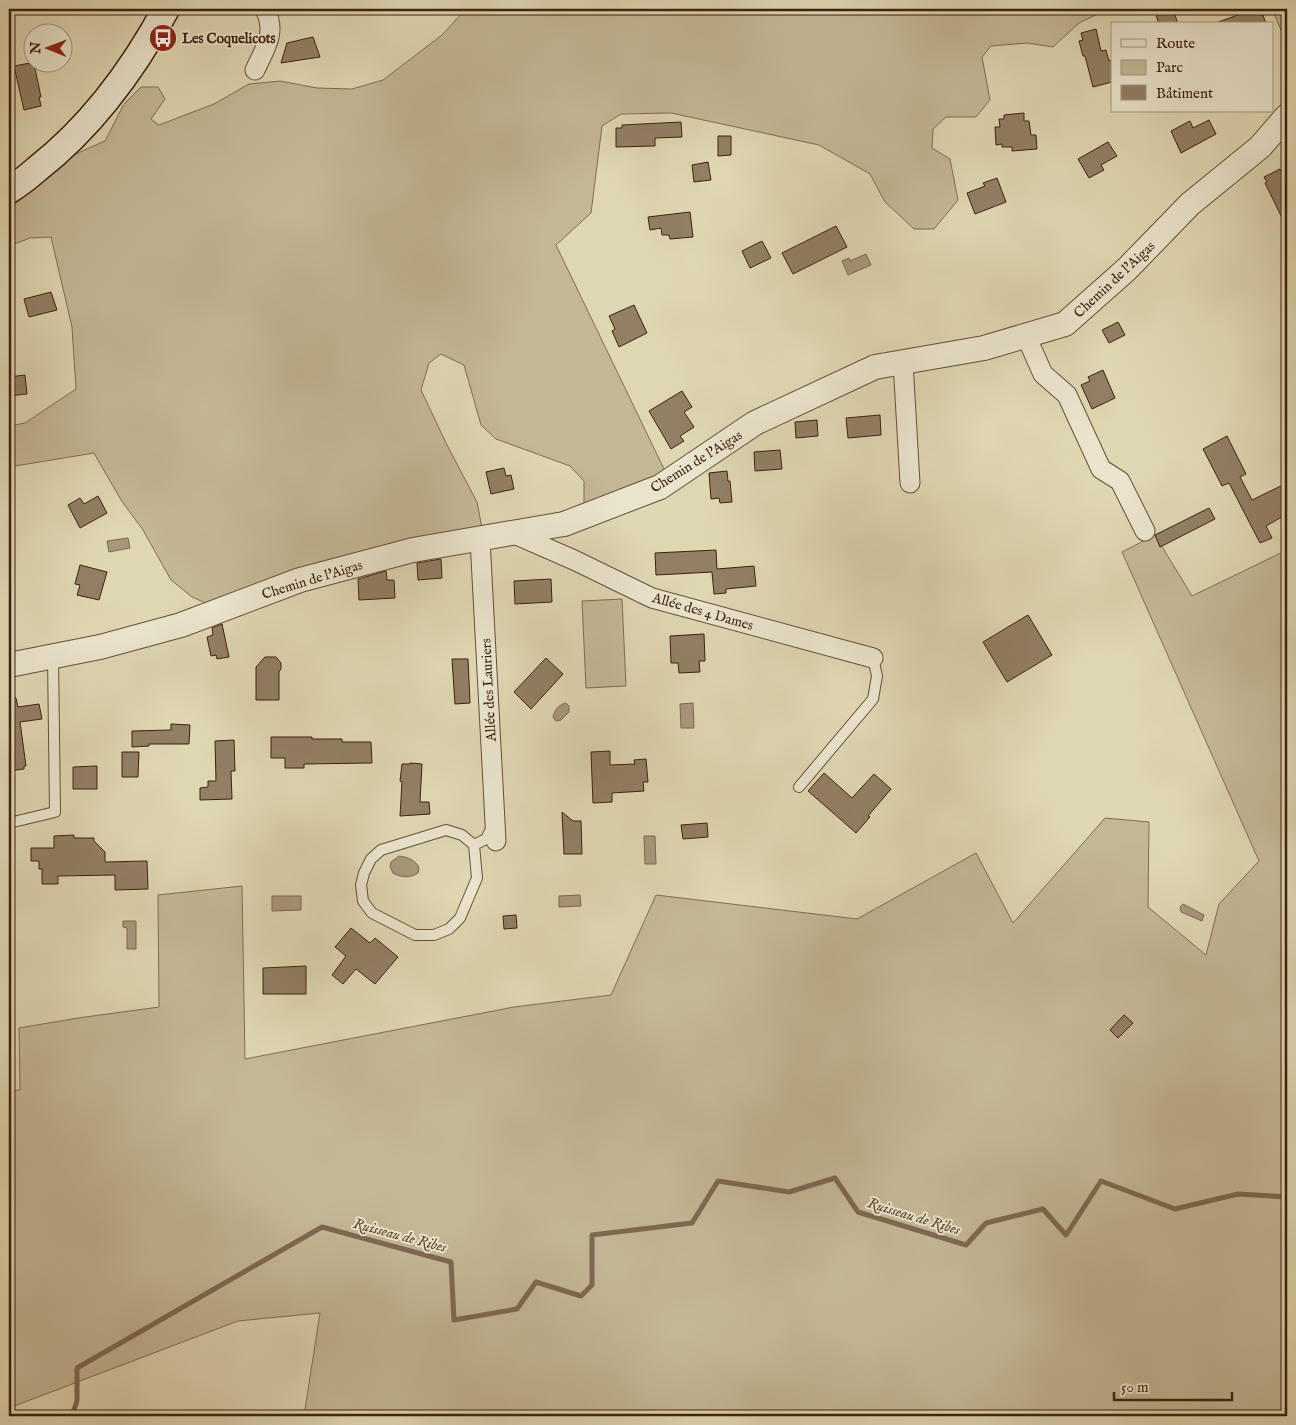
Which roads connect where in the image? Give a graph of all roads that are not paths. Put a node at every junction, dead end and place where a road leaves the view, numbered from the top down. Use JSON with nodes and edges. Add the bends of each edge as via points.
{"nodes":[{"id":1,"x":151,"y":9,"type":"edge"},
{"id":2,"x":166,"y":9,"type":"edge"},
{"id":3,"x":265,"y":9,"type":"edge"},
{"id":4,"x":255,"y":70,"type":"dead end"},
{"id":5,"x":1287,"y":116,"type":"edge"},
{"id":6,"x":1287,"y":136,"type":"edge"},
{"id":7,"x":1260,"y":147,"type":"junction"},
{"id":8,"x":9,"y":176,"type":"edge"},
{"id":9,"x":9,"y":190,"type":"edge"},
{"id":10,"x":1026,"y":336,"type":"junction"},
{"id":11,"x":903,"y":362,"type":"junction"},
{"id":12,"x":910,"y":483,"type":"dead end"},
{"id":13,"x":1145,"y":531,"type":"dead end"},
{"id":14,"x":512,"y":533,"type":"junction"},
{"id":15,"x":480,"y":539,"type":"junction"},
{"id":16,"x":53,"y":656,"type":"junction"},
{"id":17,"x":873,"y":658,"type":"joint"},
{"id":18,"x":9,"y":665,"type":"edge"},
{"id":19,"x":798,"y":787,"type":"dead end"},
{"id":20,"x":495,"y":822,"type":"junction"},
{"id":21,"x":9,"y":823,"type":"edge"},
{"id":22,"x":496,"y":841,"type":"dead end"},
{"id":23,"x":474,"y":844,"type":"junction"}],
"edges":[{"from":1,"to":8,"type":"main road","via":[[108,80],[78,116]]},
{"from":2,"to":9,"type":"main road","via":[[107,101],[58,153]]},
{"from":3,"to":4,"type":"street","via":[[270,19],[270,39]]},
{"from":5,"to":7,"type":"street"},
{"from":6,"to":7,"type":"street","name":"Chemin de l'Aigas"},
{"from":7,"to":10,"type":"street","name":"Chemin de l'Aigas","via":[[1190,204],[1127,269],[1065,324]]},
{"from":10,"to":11,"type":"street","name":"Chemin de l'Aigas","via":[[984,348]]},
{"from":10,"to":13,"type":"street","via":[[1043,374],[1067,395],[1102,469],[1120,481]]},
{"from":11,"to":12,"type":"street"},
{"from":11,"to":14,"type":"street","name":"Chemin de l'Aigas","via":[[875,367],[755,423],[660,487],[564,524]]},
{"from":14,"to":15,"type":"street","name":"Chemin de l'Aigas"},
{"from":14,"to":17,"type":"street","name":"Allée des 4 Dames","via":[[652,598]]},
{"from":15,"to":16,"type":"street","name":"Chemin de l'Aigas","via":[[414,550],[300,580],[181,625]]},
{"from":15,"to":20,"type":"street","name":"Allée des Lauriers"},
{"from":16,"to":18,"type":"street","name":"Chemin de l'Aigas"},
{"from":16,"to":21,"type":"lane","via":[[55,812]]},
{"from":17,"to":19,"type":"lane","via":[[877,676],[874,699]]},
{"from":20,"to":22,"type":"street","name":"Allée des Lauriers"},
{"from":20,"to":23,"type":"lane","via":[[486,839]]},
{"from":23,"to":23,"type":"lane","via":[[462,835],[446,830],[381,850],[364,872],[361,886],[363,901],[372,913],[415,935],[434,935],[449,929],[460,918],[477,878]]}]}
